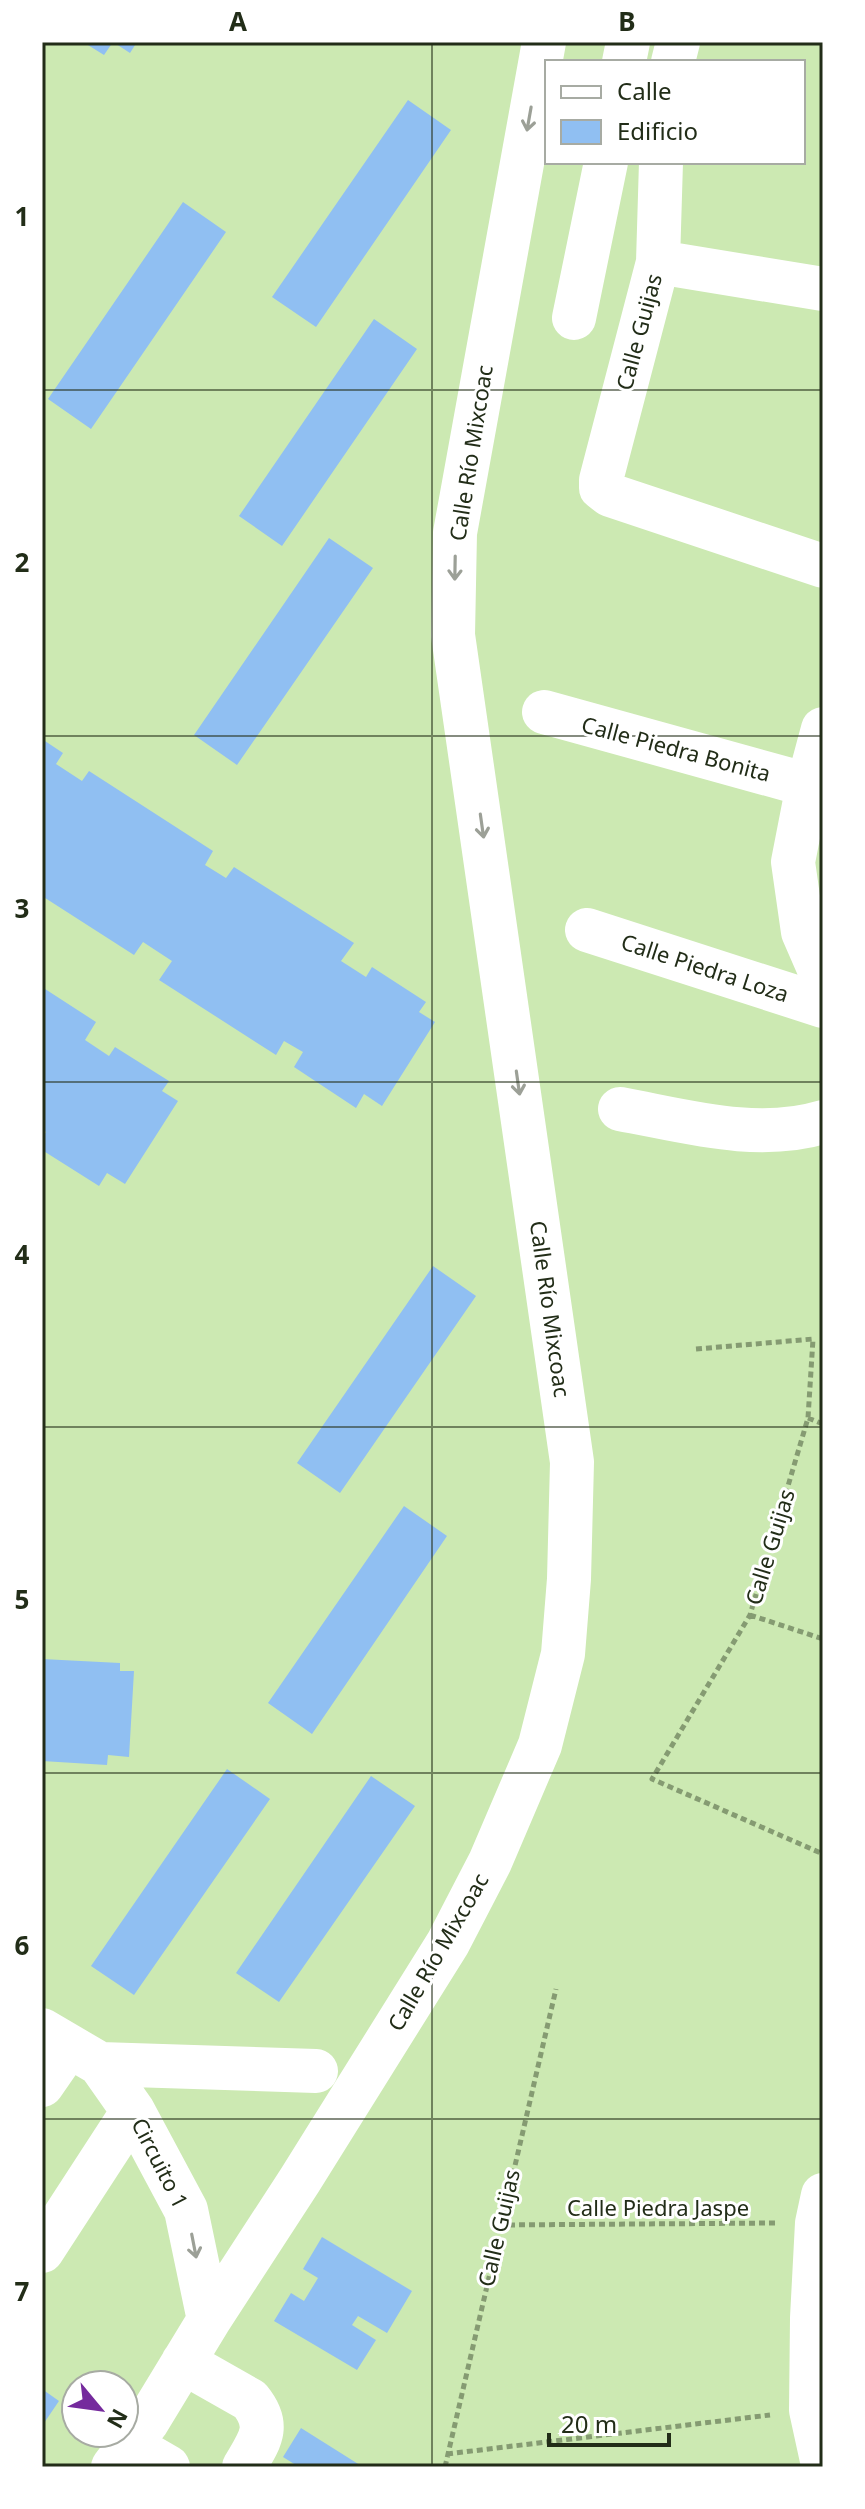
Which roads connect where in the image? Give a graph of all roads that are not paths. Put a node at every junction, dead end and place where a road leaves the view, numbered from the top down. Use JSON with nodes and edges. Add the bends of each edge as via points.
{"nodes":[{"id":1,"x":544,"y":42,"type":"edge"},
{"id":2,"x":606,"y":164,"type":"edge"},
{"id":3,"x":661,"y":164,"type":"edge"},
{"id":4,"x":658,"y":262,"type":"junction"},
{"id":5,"x":823,"y":289,"type":"edge"},
{"id":6,"x":574,"y":318,"type":"dead end"},
{"id":7,"x":823,"y":566,"type":"edge"},
{"id":8,"x":544,"y":712,"type":"dead end"},
{"id":9,"x":823,"y":729,"type":"edge"},
{"id":10,"x":808,"y":785,"type":"junction"},
{"id":11,"x":587,"y":930,"type":"dead end"},
{"id":12,"x":823,"y":978,"type":"edge"},
{"id":13,"x":823,"y":1006,"type":"edge"},
{"id":14,"x":620,"y":1109,"type":"dead end"},
{"id":15,"x":823,"y":1122,"type":"edge"},
{"id":16,"x":70,"y":2047,"type":"edge"},
{"id":17,"x":316,"y":2071,"type":"dead end"},
{"id":18,"x":42,"y":2085,"type":"edge"},
{"id":19,"x":133,"y":2111,"type":"junction"},
{"id":20,"x":820,"y":2209,"type":"edge"},
{"id":21,"x":42,"y":2251,"type":"edge"},
{"id":22,"x":209,"y":2320,"type":"junction"},
{"id":23,"x":183,"y":2362,"type":"junction"},
{"id":24,"x":122,"y":2456,"type":"edge"},
{"id":25,"x":822,"y":2458,"type":"edge"},
{"id":26,"x":168,"y":2467,"type":"edge"},
{"id":27,"x":244,"y":2467,"type":"edge"}],
"edges":[{"from":1,"to":22,"type":"street","name":"Calle Río Mixcoac","one_way":true,"via":[[455,533],[453,635],[572,1462],[563,1654],[540,1745],[448,1943]]},
{"from":2,"to":6,"type":"street"},
{"from":3,"to":4,"type":"street","name":"Calle Guijas"},
{"from":4,"to":5,"type":"street"},
{"from":4,"to":7,"type":"street","name":"Calle Guijas","via":[[601,488]]},
{"from":8,"to":10,"type":"street","name":"Calle Piedra Bonita"},
{"from":9,"to":10,"type":"street"},
{"from":10,"to":12,"type":"street","via":[[793,862],[803,932]]},
{"from":11,"to":13,"type":"street","name":"Calle Piedra Loza"},
{"from":14,"to":15,"type":"street","via":[[732,1129],[800,1129]]},
{"from":16,"to":17,"type":"street"},
{"from":16,"to":18,"type":"street"},
{"from":16,"to":19,"type":"street","name":"Circuito 1"},
{"from":19,"to":21,"type":"street"},
{"from":19,"to":22,"type":"street","name":"Circuito 1","one_way":true,"via":[[186,2210]]},
{"from":20,"to":25,"type":"street","via":[[811,2410]]},
{"from":22,"to":23,"type":"street","name":"Calle Río Mixcoac"},
{"from":23,"to":24,"type":"street","name":"Calle Río Mixcoac"},
{"from":23,"to":27,"type":"street","via":[[256,2408],[262,2437]]},
{"from":24,"to":26,"type":"street"}]}
